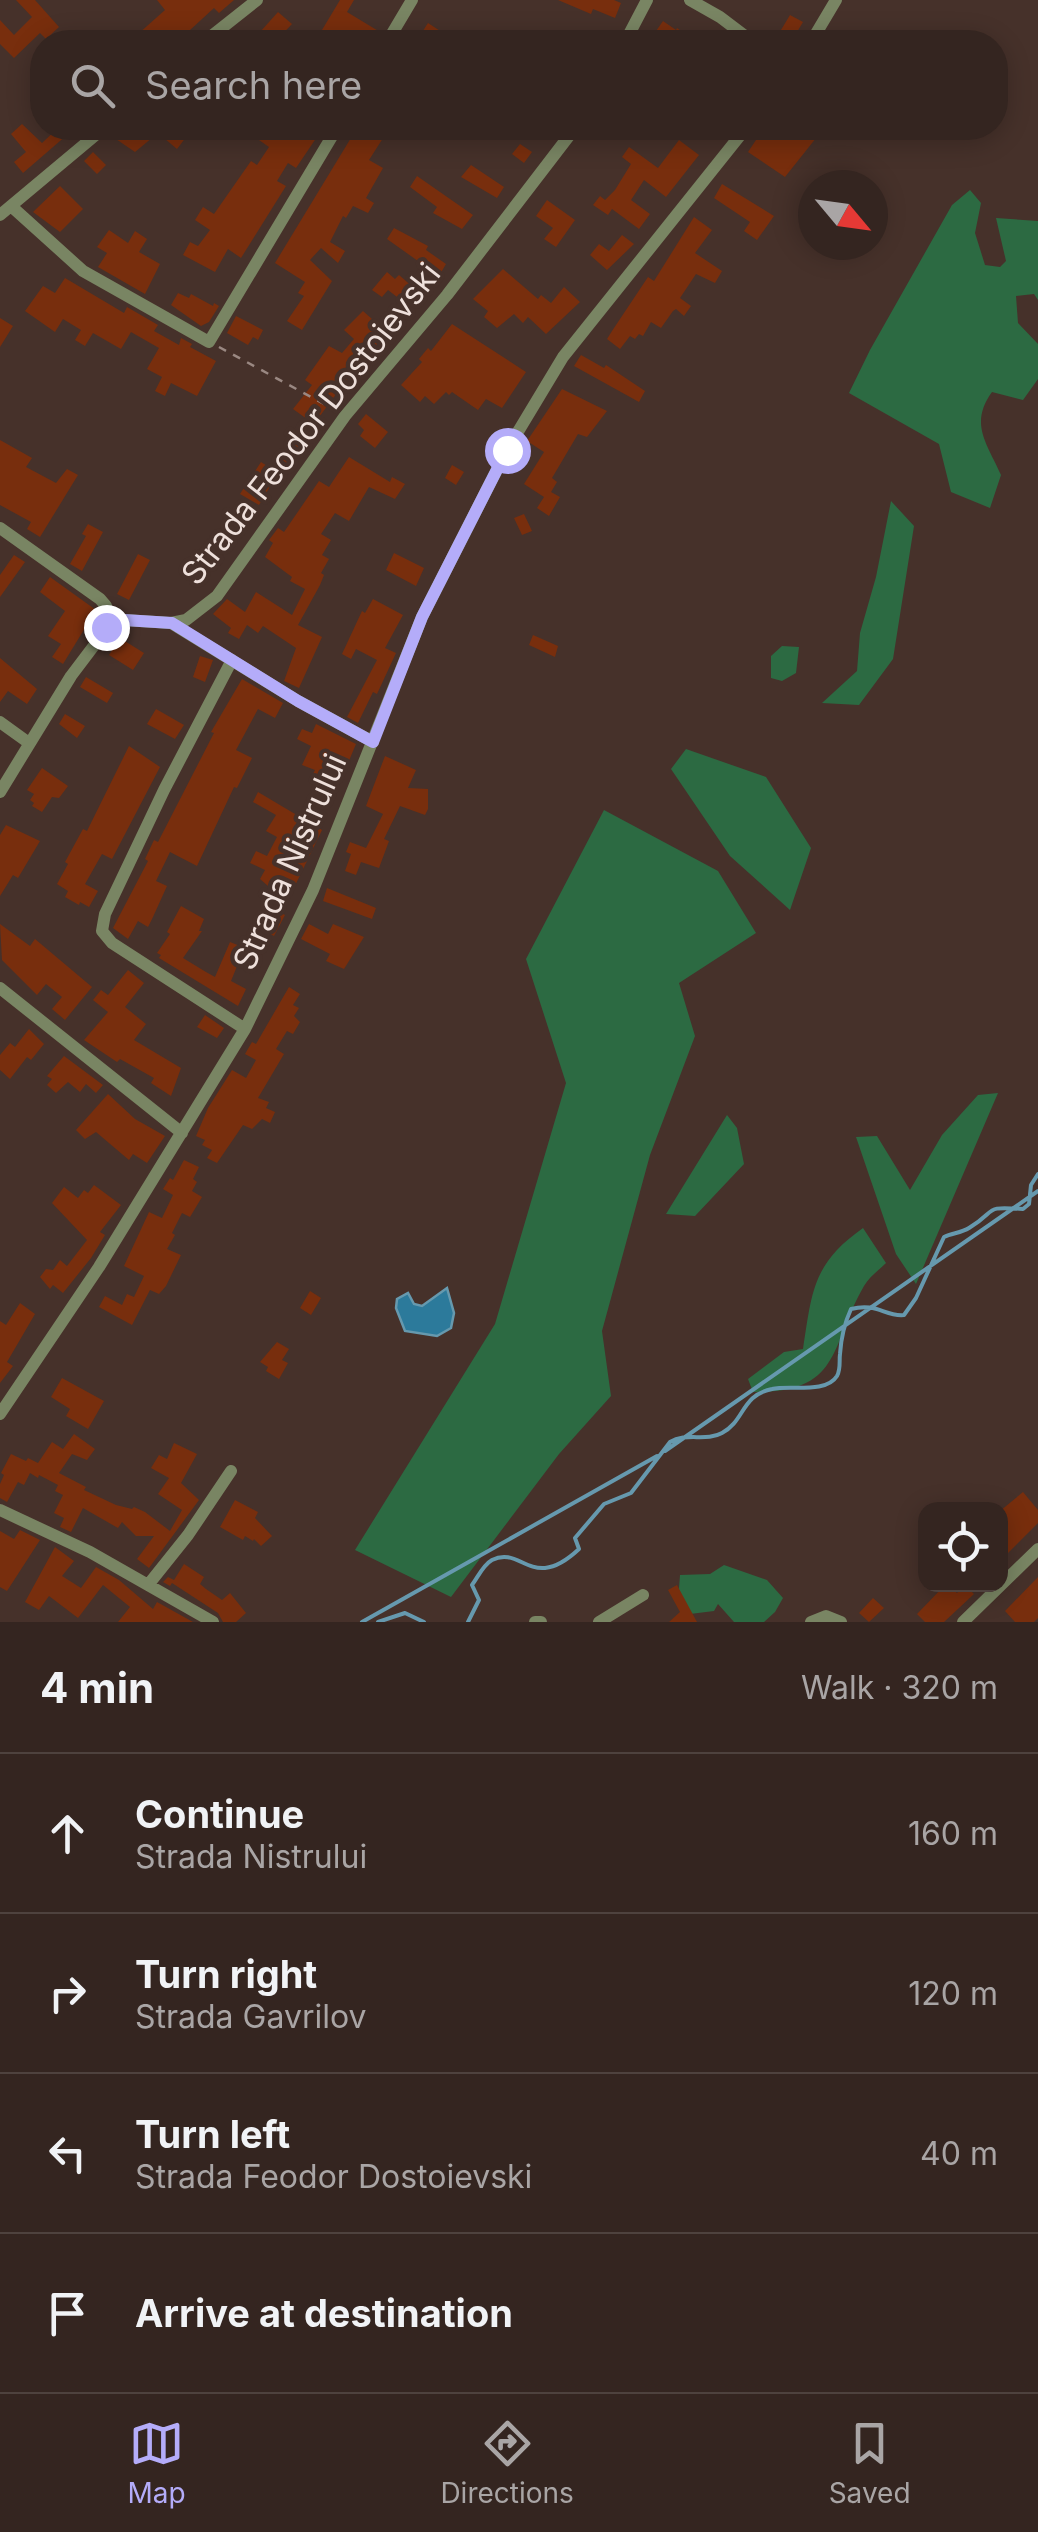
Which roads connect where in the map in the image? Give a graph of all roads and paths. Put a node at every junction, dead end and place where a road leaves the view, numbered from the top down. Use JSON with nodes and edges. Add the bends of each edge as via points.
{"nodes":[{"id":1,"x":257,"y":0,"type":"edge"},
{"id":2,"x":412,"y":0,"type":"edge"},
{"id":3,"x":647,"y":0,"type":"edge"},
{"id":4,"x":690,"y":0,"type":"edge"},
{"id":5,"x":836,"y":0,"type":"edge"},
{"id":6,"x":219,"y":30,"type":"edge"},
{"id":7,"x":394,"y":30,"type":"edge"},
{"id":8,"x":631,"y":30,"type":"edge"},
{"id":9,"x":737,"y":30,"type":"edge"},
{"id":10,"x":818,"y":30,"type":"edge"},
{"id":11,"x":90,"y":140,"type":"edge"},
{"id":12,"x":330,"y":140,"type":"edge"},
{"id":13,"x":566,"y":140,"type":"edge"},
{"id":14,"x":736,"y":140,"type":"edge"},
{"id":15,"x":6,"y":210,"type":"edge"},
{"id":16,"x":208,"y":342,"type":"junction"},
{"id":17,"x":345,"y":416,"type":"junction"},
{"id":18,"x":0,"y":528,"type":"edge"},
{"id":19,"x":108,"y":619,"type":"junction"},
{"id":20,"x":172,"y":623,"type":"junction"},
{"id":21,"x":232,"y":660,"type":"junction"},
{"id":22,"x":0,"y":722,"type":"edge"},
{"id":23,"x":373,"y":742,"type":"junction"},
{"id":24,"x":29,"y":744,"type":"junction"},
{"id":25,"x":0,"y":792,"type":"edge"},
{"id":26,"x":0,"y":988,"type":"edge"},
{"id":27,"x":244,"y":1029,"type":"junction"},
{"id":28,"x":182,"y":1133,"type":"junction"},
{"id":29,"x":0,"y":1414,"type":"edge"},
{"id":30,"x":231,"y":1471,"type":"dead end"},
{"id":31,"x":0,"y":1510,"type":"edge"},
{"id":32,"x":1038,"y":1548,"type":"edge"},
{"id":33,"x":148,"y":1584,"type":"junction"},
{"id":34,"x":643,"y":1595,"type":"dead end"},
{"id":35,"x":213,"y":1622,"type":"edge"},
{"id":36,"x":599,"y":1622,"type":"edge"},
{"id":37,"x":812,"y":1622,"type":"edge"},
{"id":38,"x":841,"y":1622,"type":"edge"},
{"id":39,"x":963,"y":1622,"type":"edge"}],
"edges":[{"from":1,"to":6,"type":"street"},
{"from":2,"to":7,"type":"street"},
{"from":3,"to":8,"type":"street"},
{"from":4,"to":9,"type":"street"},
{"from":5,"to":10,"type":"street"},
{"from":11,"to":15,"type":"street"},
{"from":12,"to":16,"type":"street"},
{"from":13,"to":17,"type":"street","name":"Strada Feodor Dostoievski"},
{"from":14,"to":23,"type":"street","name":"Strada Nistrului","via":[[563,357],[430,600]]},
{"from":15,"to":16,"type":"street","via":[[84,271]]},
{"from":16,"to":17,"type":"path"},
{"from":17,"to":20,"type":"street","name":"Strada Feodor Dostoievski","via":[[216,596]]},
{"from":18,"to":19,"type":"street","via":[[100,599]]},
{"from":19,"to":20,"type":"street","name":"Strada Feodor Dostoievski"},
{"from":19,"to":24,"type":"street"},
{"from":20,"to":21,"type":"street"},
{"from":21,"to":23,"type":"street"},
{"from":21,"to":27,"type":"street","via":[[164,790],[102,931]]},
{"from":22,"to":24,"type":"street"},
{"from":23,"to":27,"type":"street","name":"Strada Nistrului","via":[[313,890]]},
{"from":24,"to":25,"type":"street"},
{"from":26,"to":28,"type":"street"},
{"from":27,"to":28,"type":"street","name":"Strada Nistrului"},
{"from":28,"to":29,"type":"street","name":"Strada Nistrului"},
{"from":30,"to":33,"type":"street"},
{"from":31,"to":33,"type":"street"},
{"from":32,"to":39,"type":"street"},
{"from":33,"to":35,"type":"street"},
{"from":34,"to":36,"type":"street"},
{"from":37,"to":38,"type":"street","via":[[826,1616]]}]}
